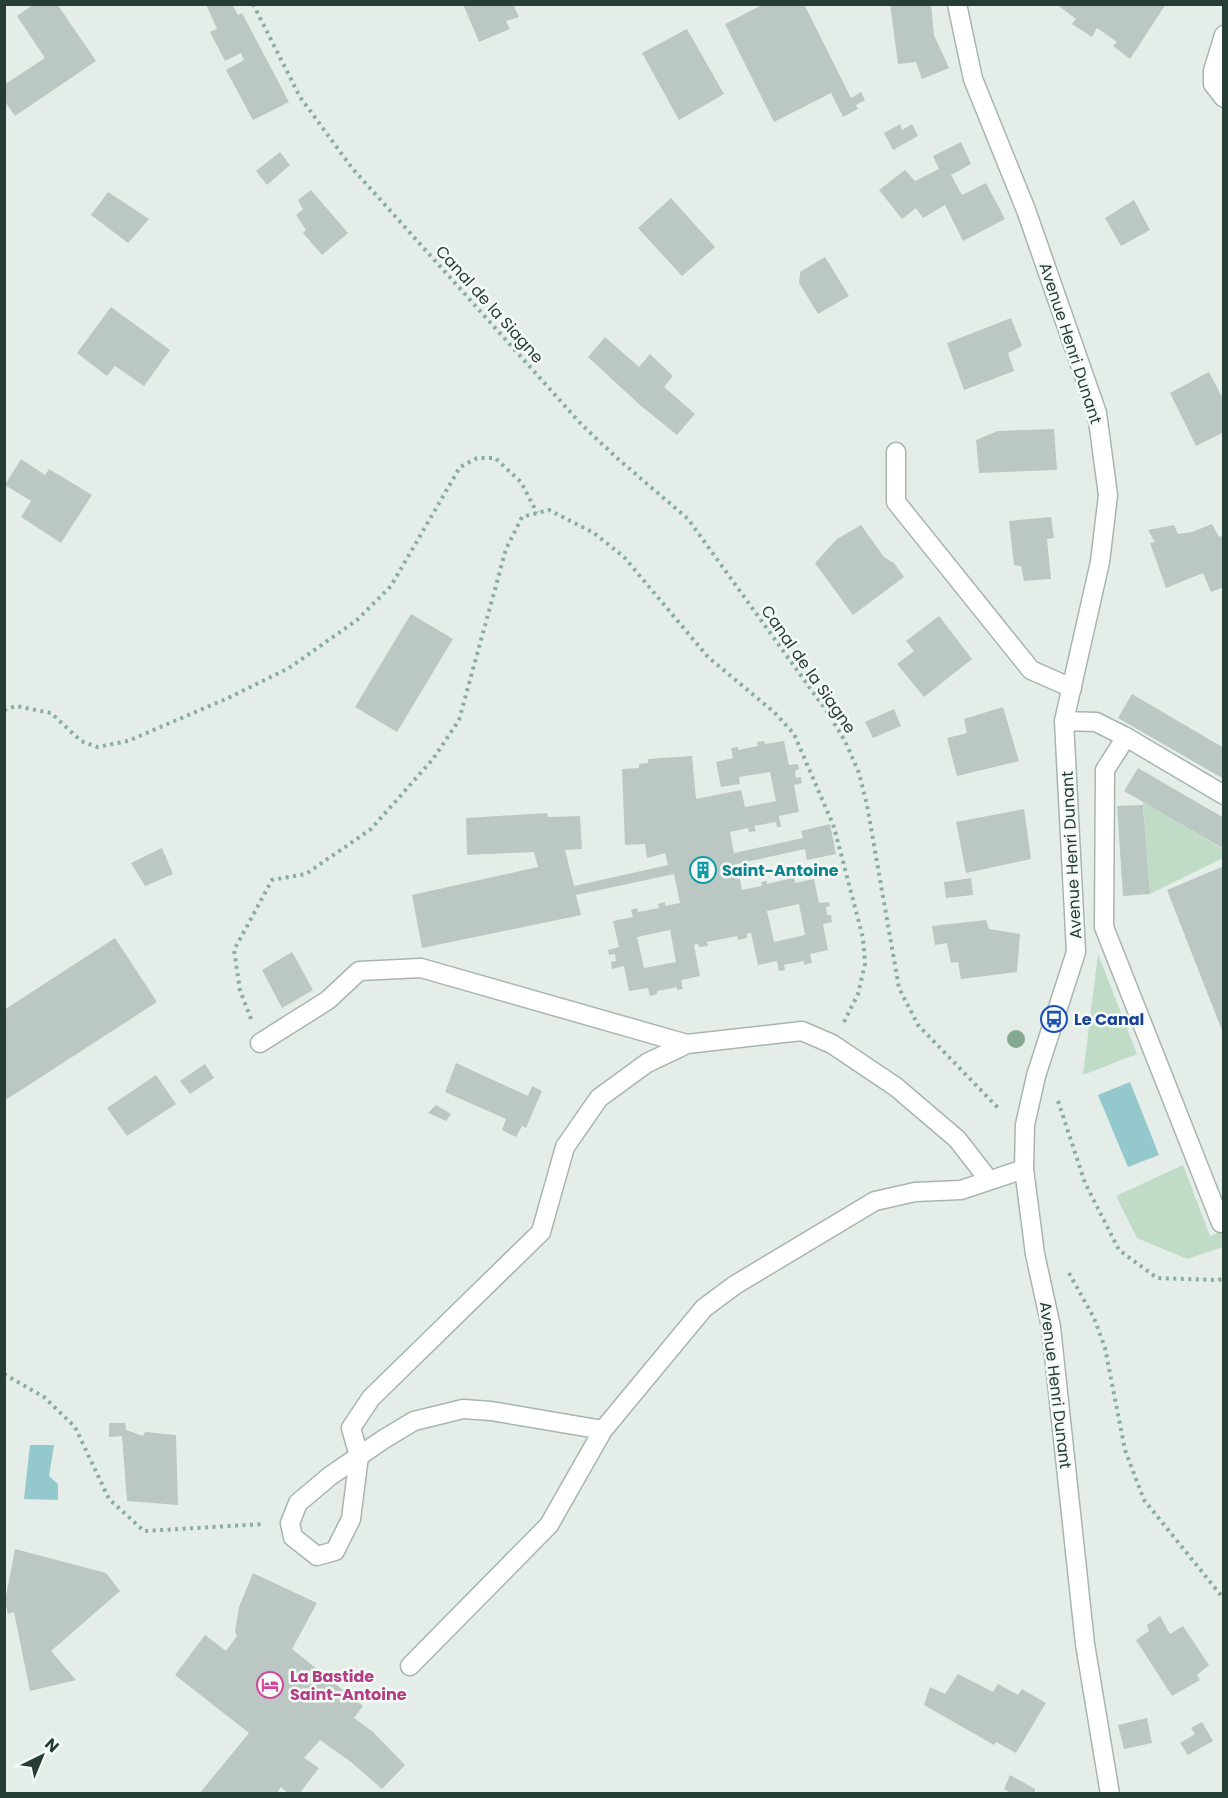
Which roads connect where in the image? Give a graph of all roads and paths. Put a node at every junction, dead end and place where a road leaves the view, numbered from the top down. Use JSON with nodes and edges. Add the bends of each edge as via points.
{"nodes":[{"id":1,"x":253,"y":4,"type":"edge"},
{"id":2,"x":957,"y":4,"type":"edge"},
{"id":3,"x":1224,"y":35,"type":"edge"},
{"id":4,"x":1224,"y":98,"type":"edge"},
{"id":5,"x":896,"y":452,"type":"dead end"},
{"id":6,"x":537,"y":513,"type":"junction"},
{"id":7,"x":1072,"y":688,"type":"junction"},
{"id":8,"x":4,"y":710,"type":"edge"},
{"id":9,"x":1064,"y":721,"type":"junction"},
{"id":10,"x":1125,"y":737,"type":"junction"},
{"id":11,"x":1224,"y":795,"type":"edge"},
{"id":12,"x":260,"y":1042,"type":"joint"},
{"id":13,"x":687,"y":1044,"type":"junction"},
{"id":14,"x":832,"y":1044,"type":"junction"},
{"id":15,"x":1041,"y":1061,"type":"junction"},
{"id":16,"x":1024,"y":1125,"type":"junction"},
{"id":17,"x":1024,"y":1169,"type":"junction"},
{"id":18,"x":989,"y":1180,"type":"junction"},
{"id":19,"x":1221,"y":1223,"type":"dead end"},
{"id":20,"x":1067,"y":1263,"type":"dead end"},
{"id":21,"x":1224,"y":1279,"type":"edge"},
{"id":22,"x":4,"y":1374,"type":"edge"},
{"id":23,"x":603,"y":1430,"type":"junction"},
{"id":24,"x":358,"y":1456,"type":"junction"},
{"id":25,"x":290,"y":1523,"type":"junction"},
{"id":26,"x":1224,"y":1599,"type":"edge"},
{"id":27,"x":410,"y":1666,"type":"dead end"},
{"id":28,"x":1110,"y":1794,"type":"edge"}],
"edges":[{"from":1,"to":16,"type":"path","name":"Canal de la Siagne","via":[[300,97],[352,168],[582,425],[688,519],[828,713],[859,773],[899,988],[908,1010],[1001,1110]]},
{"from":2,"to":7,"type":"street","name":"Avenue Henri Dunant","via":[[973,79],[1026,210],[1097,413],[1108,495],[1100,562]]},
{"from":3,"to":4,"type":"street","via":[[1213,84]]},
{"from":5,"to":7,"type":"street","via":[[896,502],[1031,670]]},
{"from":6,"to":8,"type":"path","via":[[521,482],[495,458],[477,458],[460,467],[391,586],[357,620],[289,668],[128,741],[97,747],[81,741],[51,713],[16,706]]},
{"from":6,"to":12,"type":"path","via":[[522,517],[506,549],[459,720],[433,759],[371,829],[306,874],[272,880],[234,950],[240,990]]},
{"from":6,"to":14,"type":"path","via":[[549,510],[594,533],[624,557],[708,657],[774,712],[794,734],[834,827],[863,938],[865,964],[858,994]]},
{"from":7,"to":9,"type":"street","name":"Avenue Henri Dunant"},
{"from":9,"to":10,"type":"street","via":[[1096,722]]},
{"from":9,"to":15,"type":"street","name":"Avenue Henri Dunant","via":[[1076,952]]},
{"from":10,"to":11,"type":"street"},
{"from":10,"to":19,"type":"street","via":[[1105,770],[1104,927]]},
{"from":12,"to":13,"type":"street","via":[[328,1000],[359,971],[421,968]]},
{"from":13,"to":14,"type":"street","via":[[802,1031]]},
{"from":13,"to":24,"type":"street","via":[[647,1063],[599,1098],[565,1147],[541,1232],[370,1398],[351,1428]]},
{"from":14,"to":18,"type":"street","via":[[896,1087],[957,1139]]},
{"from":15,"to":16,"type":"street","name":"Avenue Henri Dunant"},
{"from":15,"to":21,"type":"path","via":[[1063,1112],[1085,1183],[1119,1251],[1157,1278]]},
{"from":16,"to":17,"type":"street","name":"Avenue Henri Dunant"},
{"from":17,"to":18,"type":"street"},
{"from":17,"to":28,"type":"street","name":"Avenue Henri Dunant","via":[[1035,1254],[1051,1327],[1085,1644]]},
{"from":18,"to":23,"type":"street","via":[[961,1190],[915,1192],[875,1201],[735,1285],[704,1308]]},
{"from":20,"to":26,"type":"path","via":[[1069,1275],[1094,1318],[1105,1348],[1125,1450],[1144,1500]]},
{"from":22,"to":25,"type":"path","via":[[44,1397],[75,1427],[109,1499],[144,1530]]},
{"from":23,"to":24,"type":"street","via":[[464,1410],[414,1421]]},
{"from":23,"to":27,"type":"street","via":[[549,1525]]},
{"from":24,"to":25,"type":"street","via":[[298,1503]]},
{"from":24,"to":25,"type":"street","via":[[351,1519],[335,1551],[317,1556],[293,1537]]}]}
